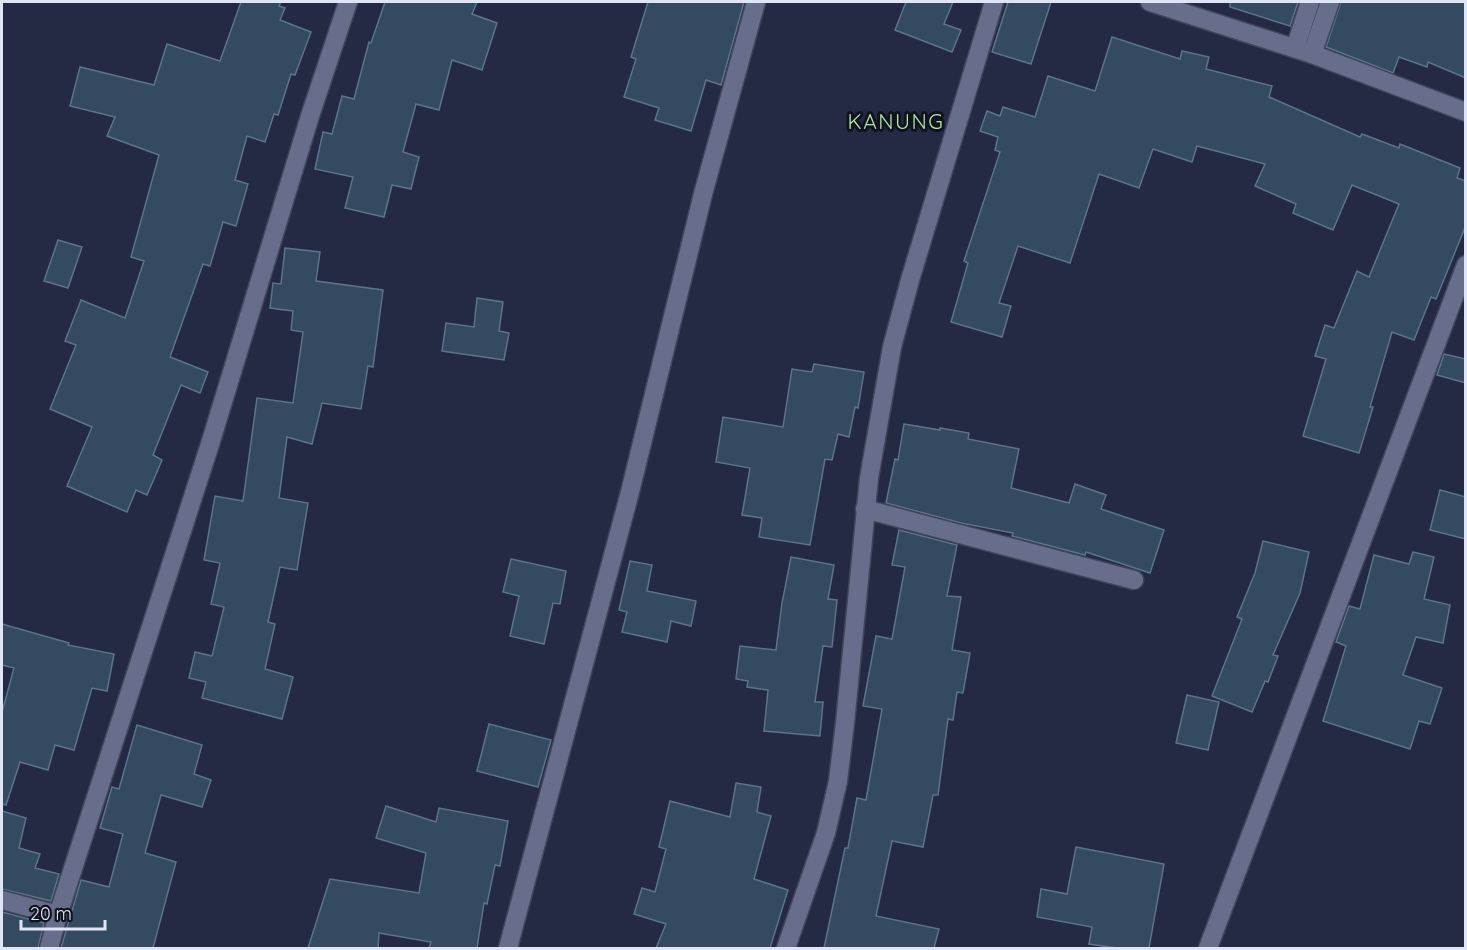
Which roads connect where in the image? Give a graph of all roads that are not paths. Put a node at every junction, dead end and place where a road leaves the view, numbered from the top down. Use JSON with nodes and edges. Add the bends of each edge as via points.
{"nodes":[{"id":1,"x":348,"y":2,"type":"edge"},
{"id":2,"x":756,"y":2,"type":"edge"},
{"id":3,"x":994,"y":2,"type":"edge"},
{"id":4,"x":1150,"y":2,"type":"edge"},
{"id":5,"x":1310,"y":2,"type":"edge"},
{"id":6,"x":1330,"y":2,"type":"edge"},
{"id":7,"x":1303,"y":51,"type":"junction"},
{"id":8,"x":1466,"y":112,"type":"edge"},
{"id":9,"x":1466,"y":265,"type":"edge"},
{"id":10,"x":865,"y":509,"type":"junction"},
{"id":11,"x":1134,"y":580,"type":"dead end"},
{"id":12,"x":2,"y":900,"type":"edge"},
{"id":13,"x":58,"y":915,"type":"junction"},
{"id":14,"x":49,"y":948,"type":"edge"},
{"id":15,"x":508,"y":948,"type":"edge"},
{"id":16,"x":786,"y":948,"type":"edge"},
{"id":17,"x":1208,"y":948,"type":"edge"}],
"edges":[{"from":1,"to":13,"type":"street"},
{"from":2,"to":15,"type":"street"},
{"from":3,"to":10,"type":"street","via":[[892,348]]},
{"from":4,"to":7,"type":"street"},
{"from":5,"to":7,"type":"street"},
{"from":6,"to":7,"type":"street"},
{"from":7,"to":8,"type":"street"},
{"from":9,"to":17,"type":"street"},
{"from":10,"to":11,"type":"street"},
{"from":10,"to":16,"type":"street","via":[[838,781],[826,833]]},
{"from":12,"to":13,"type":"street"},
{"from":13,"to":14,"type":"street"}]}
